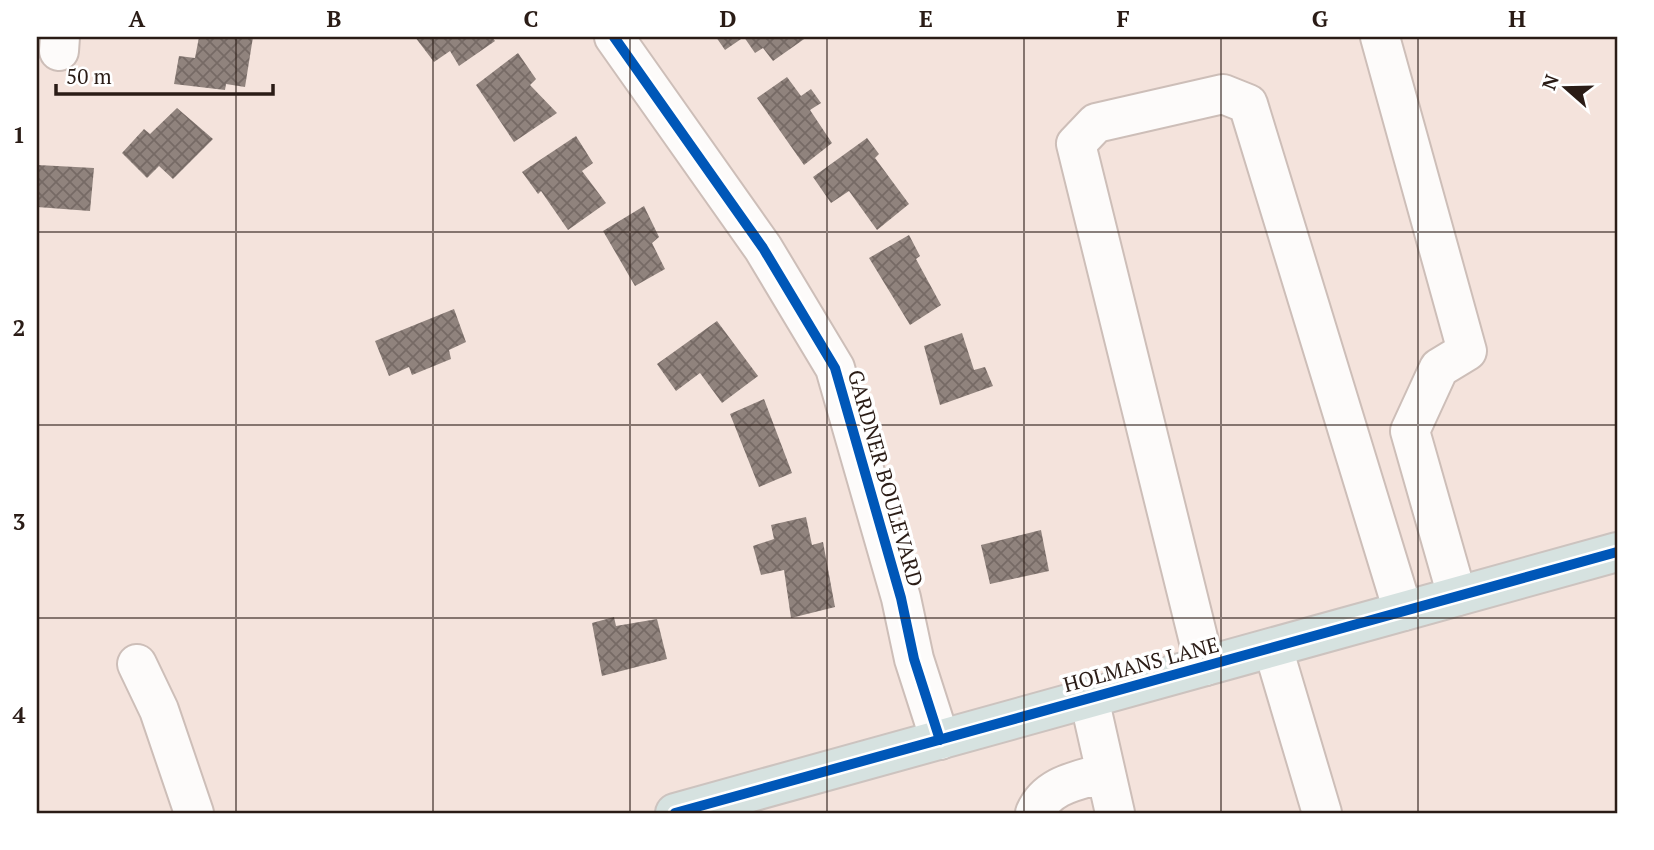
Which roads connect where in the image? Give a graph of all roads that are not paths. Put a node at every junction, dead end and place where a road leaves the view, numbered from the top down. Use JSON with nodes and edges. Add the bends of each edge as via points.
{"nodes":[{"id":1,"x":614,"y":37,"type":"edge"},
{"id":2,"x":1380,"y":37,"type":"edge"},
{"id":3,"x":1617,"y":552,"type":"edge"},
{"id":4,"x":1457,"y":596,"type":"junction"},
{"id":5,"x":1404,"y":611,"type":"junction"},
{"id":6,"x":1273,"y":648,"type":"junction"},
{"id":7,"x":137,"y":664,"type":"dead end"},
{"id":8,"x":1205,"y":666,"type":"junction"},
{"id":9,"x":1089,"y":698,"type":"junction"},
{"id":10,"x":940,"y":740,"type":"junction"},
{"id":11,"x":1104,"y":773,"type":"junction"},
{"id":12,"x":194,"y":813,"type":"edge"},
{"id":13,"x":675,"y":813,"type":"edge"},
{"id":14,"x":1035,"y":813,"type":"edge"},
{"id":15,"x":1115,"y":813,"type":"edge"},
{"id":16,"x":1322,"y":813,"type":"edge"}],
"edges":[{"from":1,"to":10,"type":"street","name":"GARDNER BOULEVARD","via":[[763,248],[835,368]]},
{"from":2,"to":4,"type":"street","via":[[1467,351],[1439,368],[1410,431]]},
{"from":3,"to":4,"type":"main road","name":"HOLMANS LANE"},
{"from":4,"to":5,"type":"main road","name":"HOLMANS LANE"},
{"from":5,"to":6,"type":"main road","name":"HOLMANS LANE"},
{"from":5,"to":8,"type":"street","via":[[1248,104],[1223,94],[1096,123],[1076,144]]},
{"from":6,"to":8,"type":"main road","name":"HOLMANS LANE"},
{"from":6,"to":16,"type":"street"},
{"from":7,"to":12,"type":"street","via":[[159,710]]},
{"from":8,"to":9,"type":"main road","name":"HOLMANS LANE"},
{"from":9,"to":10,"type":"main road","name":"HOLMANS LANE"},
{"from":9,"to":11,"type":"street"},
{"from":10,"to":13,"type":"main road","name":"HOLMANS LANE"},
{"from":11,"to":14,"type":"street","via":[[1054,789],[1041,799]]},
{"from":11,"to":15,"type":"street"}]}
